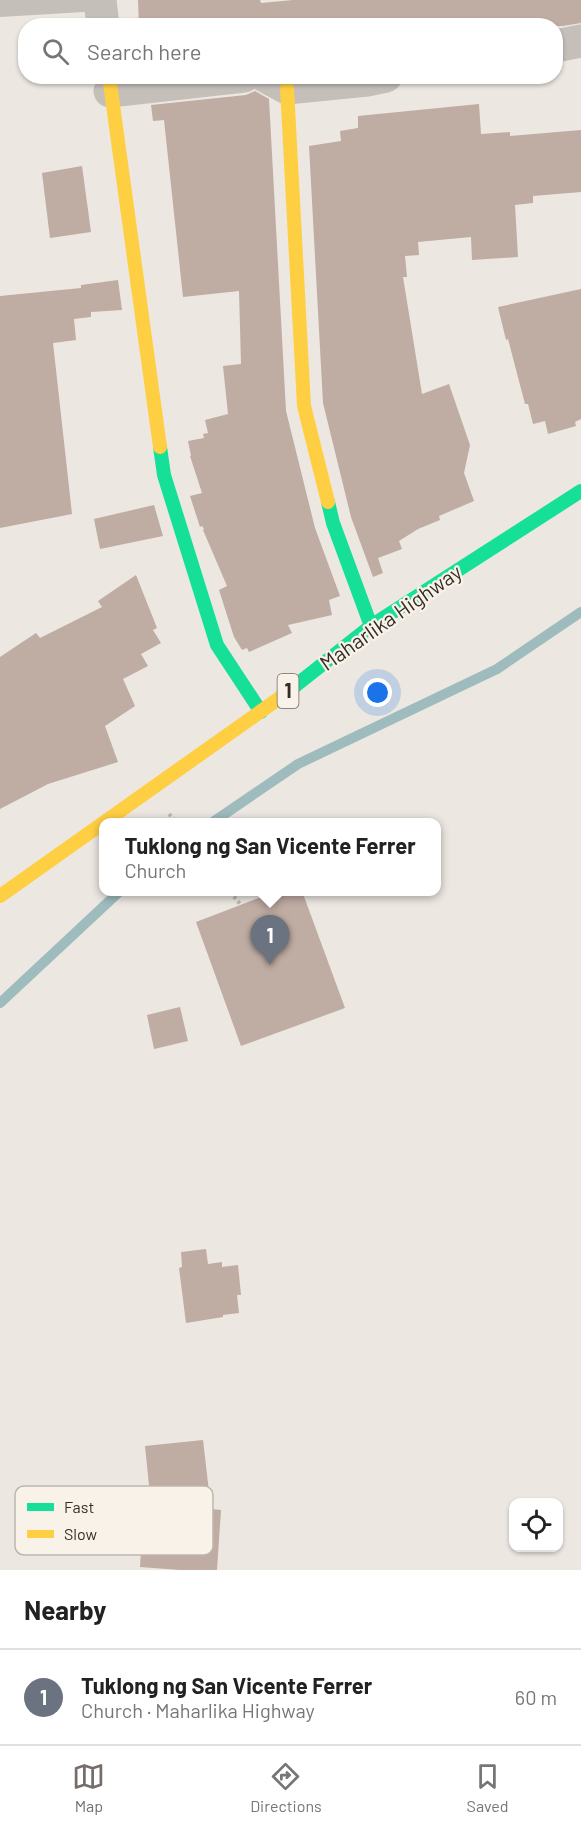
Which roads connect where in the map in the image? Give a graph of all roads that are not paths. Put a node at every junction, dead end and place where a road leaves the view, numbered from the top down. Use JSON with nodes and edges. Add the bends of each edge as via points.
{"nodes":[{"id":1,"x":0,"y":8,"type":"edge"},
{"id":2,"x":101,"y":9,"type":"edge"},
{"id":3,"x":581,"y":41,"type":"edge"},
{"id":4,"x":563,"y":44,"type":"edge"},
{"id":5,"x":110,"y":84,"type":"edge"},
{"id":6,"x":276,"y":84,"type":"edge"},
{"id":7,"x":581,"y":491,"type":"edge"},
{"id":8,"x":371,"y":627,"type":"junction"},
{"id":9,"x":261,"y":712,"type":"junction"},
{"id":10,"x":108,"y":818,"type":"edge"},
{"id":11,"x":99,"y":825,"type":"edge"},
{"id":12,"x":0,"y":896,"type":"edge"}],
"edges":[{"from":1,"to":2,"type":"lane"},
{"from":3,"to":4,"type":"street"},
{"from":5,"to":9,"type":"main road","via":[[164,475],[217,645]]},
{"from":6,"to":8,"type":"main road","via":[[304,406],[333,523]]},
{"from":7,"to":8,"type":"main road","name":"Maharlika Highway","number":"1"},
{"from":8,"to":9,"type":"main road","name":"Maharlika Highway","number":"1"},
{"from":9,"to":10,"type":"main road","name":"Maharlika Highway","number":"1"},
{"from":11,"to":12,"type":"main road","name":"Maharlika Highway","number":"1"}]}
